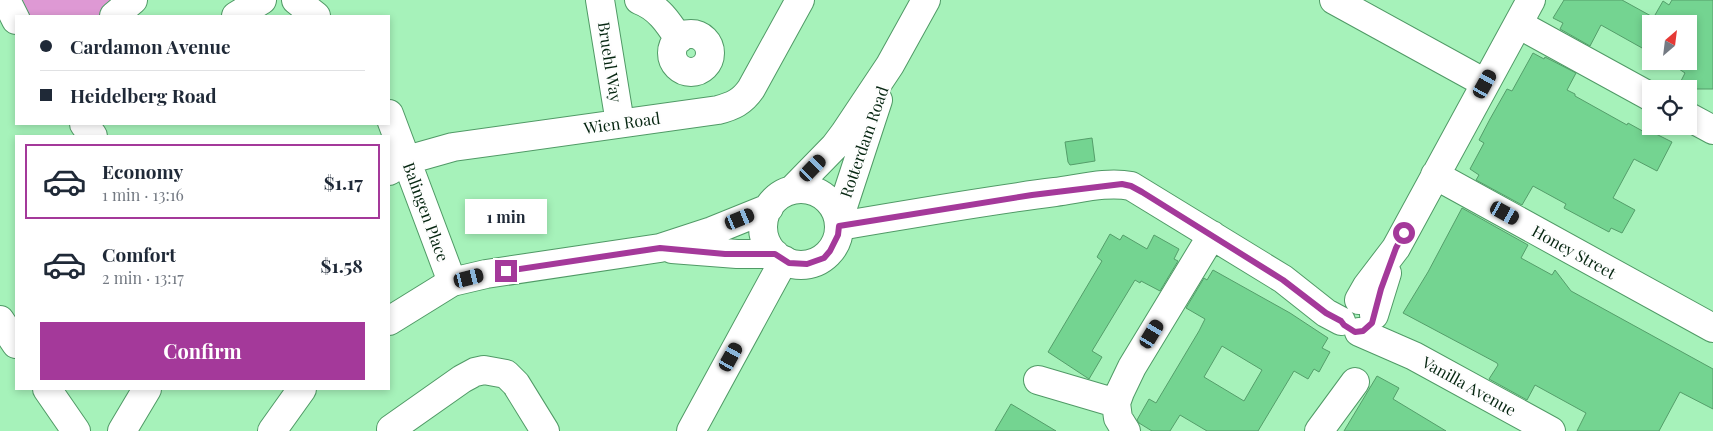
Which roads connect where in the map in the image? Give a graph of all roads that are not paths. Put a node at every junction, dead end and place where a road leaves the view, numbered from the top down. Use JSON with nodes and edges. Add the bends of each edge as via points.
{"nodes":[{"id":1,"x":6,"y":0,"type":"edge"},
{"id":2,"x":133,"y":0,"type":"edge"},
{"id":3,"x":262,"y":0,"type":"edge"},
{"id":4,"x":296,"y":0,"type":"edge"},
{"id":5,"x":600,"y":0,"type":"edge"},
{"id":6,"x":639,"y":0,"type":"edge"},
{"id":7,"x":800,"y":0,"type":"edge"},
{"id":8,"x":926,"y":0,"type":"edge"},
{"id":9,"x":1334,"y":0,"type":"edge"},
{"id":10,"x":1531,"y":0,"type":"edge"},
{"id":11,"x":115,"y":15,"type":"edge"},
{"id":12,"x":238,"y":15,"type":"edge"},
{"id":13,"x":315,"y":15,"type":"edge"},
{"id":14,"x":15,"y":18,"type":"edge"},
{"id":15,"x":1518,"y":24,"type":"junction"},
{"id":16,"x":679,"y":39,"type":"dead end"},
{"id":17,"x":890,"y":65,"type":"junction"},
{"id":18,"x":1485,"y":84,"type":"junction"},
{"id":19,"x":1642,"y":91,"type":"edge"},
{"id":20,"x":390,"y":120,"type":"edge"},
{"id":21,"x":1697,"y":121,"type":"edge"},
{"id":22,"x":620,"y":123,"type":"junction"},
{"id":23,"x":1713,"y":130,"type":"edge"},
{"id":24,"x":398,"y":165,"type":"edge"},
{"id":25,"x":1436,"y":175,"type":"junction"},
{"id":26,"x":792,"y":190,"type":"junction"},
{"id":27,"x":769,"y":208,"type":"junction"},
{"id":28,"x":839,"y":222,"type":"junction"},
{"id":29,"x":1212,"y":235,"type":"junction"},
{"id":30,"x":660,"y":248,"type":"junction"},
{"id":31,"x":779,"y":257,"type":"junction"},
{"id":32,"x":452,"y":282,"type":"junction"},
{"id":33,"x":1359,"y":315,"type":"junction"},
{"id":34,"x":0,"y":320,"type":"edge"},
{"id":35,"x":390,"y":320,"type":"edge"},
{"id":36,"x":1713,"y":328,"type":"edge"},
{"id":37,"x":15,"y":342,"type":"edge"},
{"id":38,"x":1038,"y":380,"type":"dead end"},
{"id":39,"x":1355,"y":382,"type":"dead end"},
{"id":40,"x":48,"y":390,"type":"edge"},
{"id":41,"x":146,"y":390,"type":"edge"},
{"id":42,"x":301,"y":390,"type":"edge"},
{"id":43,"x":1116,"y":403,"type":"junction"},
{"id":44,"x":1541,"y":429,"type":"edge"},
{"id":45,"x":391,"y":430,"type":"edge"},
{"id":46,"x":76,"y":431,"type":"edge"},
{"id":47,"x":122,"y":431,"type":"edge"},
{"id":48,"x":272,"y":431,"type":"edge"},
{"id":49,"x":545,"y":431,"type":"edge"},
{"id":50,"x":691,"y":431,"type":"edge"},
{"id":51,"x":1126,"y":431,"type":"edge"},
{"id":52,"x":1319,"y":431,"type":"edge"}],
"edges":[{"from":1,"to":14,"type":"street"},
{"from":2,"to":11,"type":"street"},
{"from":3,"to":12,"type":"street"},
{"from":4,"to":13,"type":"street"},
{"from":5,"to":22,"type":"street","name":"Bruehl Way"},
{"from":6,"to":16,"type":"street","via":[[661,14]]},
{"from":7,"to":22,"type":"street","name":"Wien Road","via":[[751,89],[737,104],[718,110]]},
{"from":8,"to":17,"type":"street","name":"Rotterdam Road"},
{"from":9,"to":18,"type":"street"},
{"from":10,"to":15,"type":"street"},
{"from":15,"to":18,"type":"street"},
{"from":15,"to":19,"type":"street"},
{"from":17,"to":26,"type":"street","name":"Rotterdam Road","via":[[835,146]]},
{"from":17,"to":28,"type":"street","name":"Rotterdam Road"},
{"from":18,"to":25,"type":"street"},
{"from":20,"to":24,"type":"street","name":"Balingen Place"},
{"from":21,"to":23,"type":"street"},
{"from":22,"to":24,"type":"street","name":"Wien Road","via":[[453,147]]},
{"from":24,"to":32,"type":"street","name":"Balingen Place"},
{"from":25,"to":33,"type":"street","via":[[1396,248],[1367,286]]},
{"from":25,"to":36,"type":"street","name":"Honey Street"},
{"from":26,"to":27,"type":"street"},
{"from":26,"to":28,"type":"street","via":[[802,189],[821,195],[829,201]]},
{"from":27,"to":30,"type":"street"},
{"from":27,"to":31,"type":"street","via":[[764,232],[770,248]]},
{"from":28,"to":29,"type":"street","name":"Vanilla Avenue","via":[[1122,184],[1142,192]]},
{"from":28,"to":31,"type":"street","via":[[835,244],[824,258],[798,264]]},
{"from":29,"to":33,"type":"street","name":"Vanilla Avenue","via":[[1283,280],[1326,313]]},
{"from":29,"to":43,"type":"street","via":[[1132,367]]},
{"from":30,"to":31,"type":"street"},
{"from":30,"to":32,"type":"street"},
{"from":31,"to":50,"type":"street"},
{"from":32,"to":35,"type":"street"},
{"from":33,"to":44,"type":"street","name":"Vanilla Avenue","via":[[1414,356]]},
{"from":34,"to":37,"type":"street"},
{"from":38,"to":43,"type":"street"},
{"from":39,"to":52,"type":"street"},
{"from":40,"to":46,"type":"street"},
{"from":41,"to":47,"type":"street"},
{"from":42,"to":48,"type":"street"},
{"from":43,"to":51,"type":"street","via":[[1118,418]]},
{"from":45,"to":49,"type":"street","via":[[462,379],[484,370],[500,372],[511,378]]}]}
